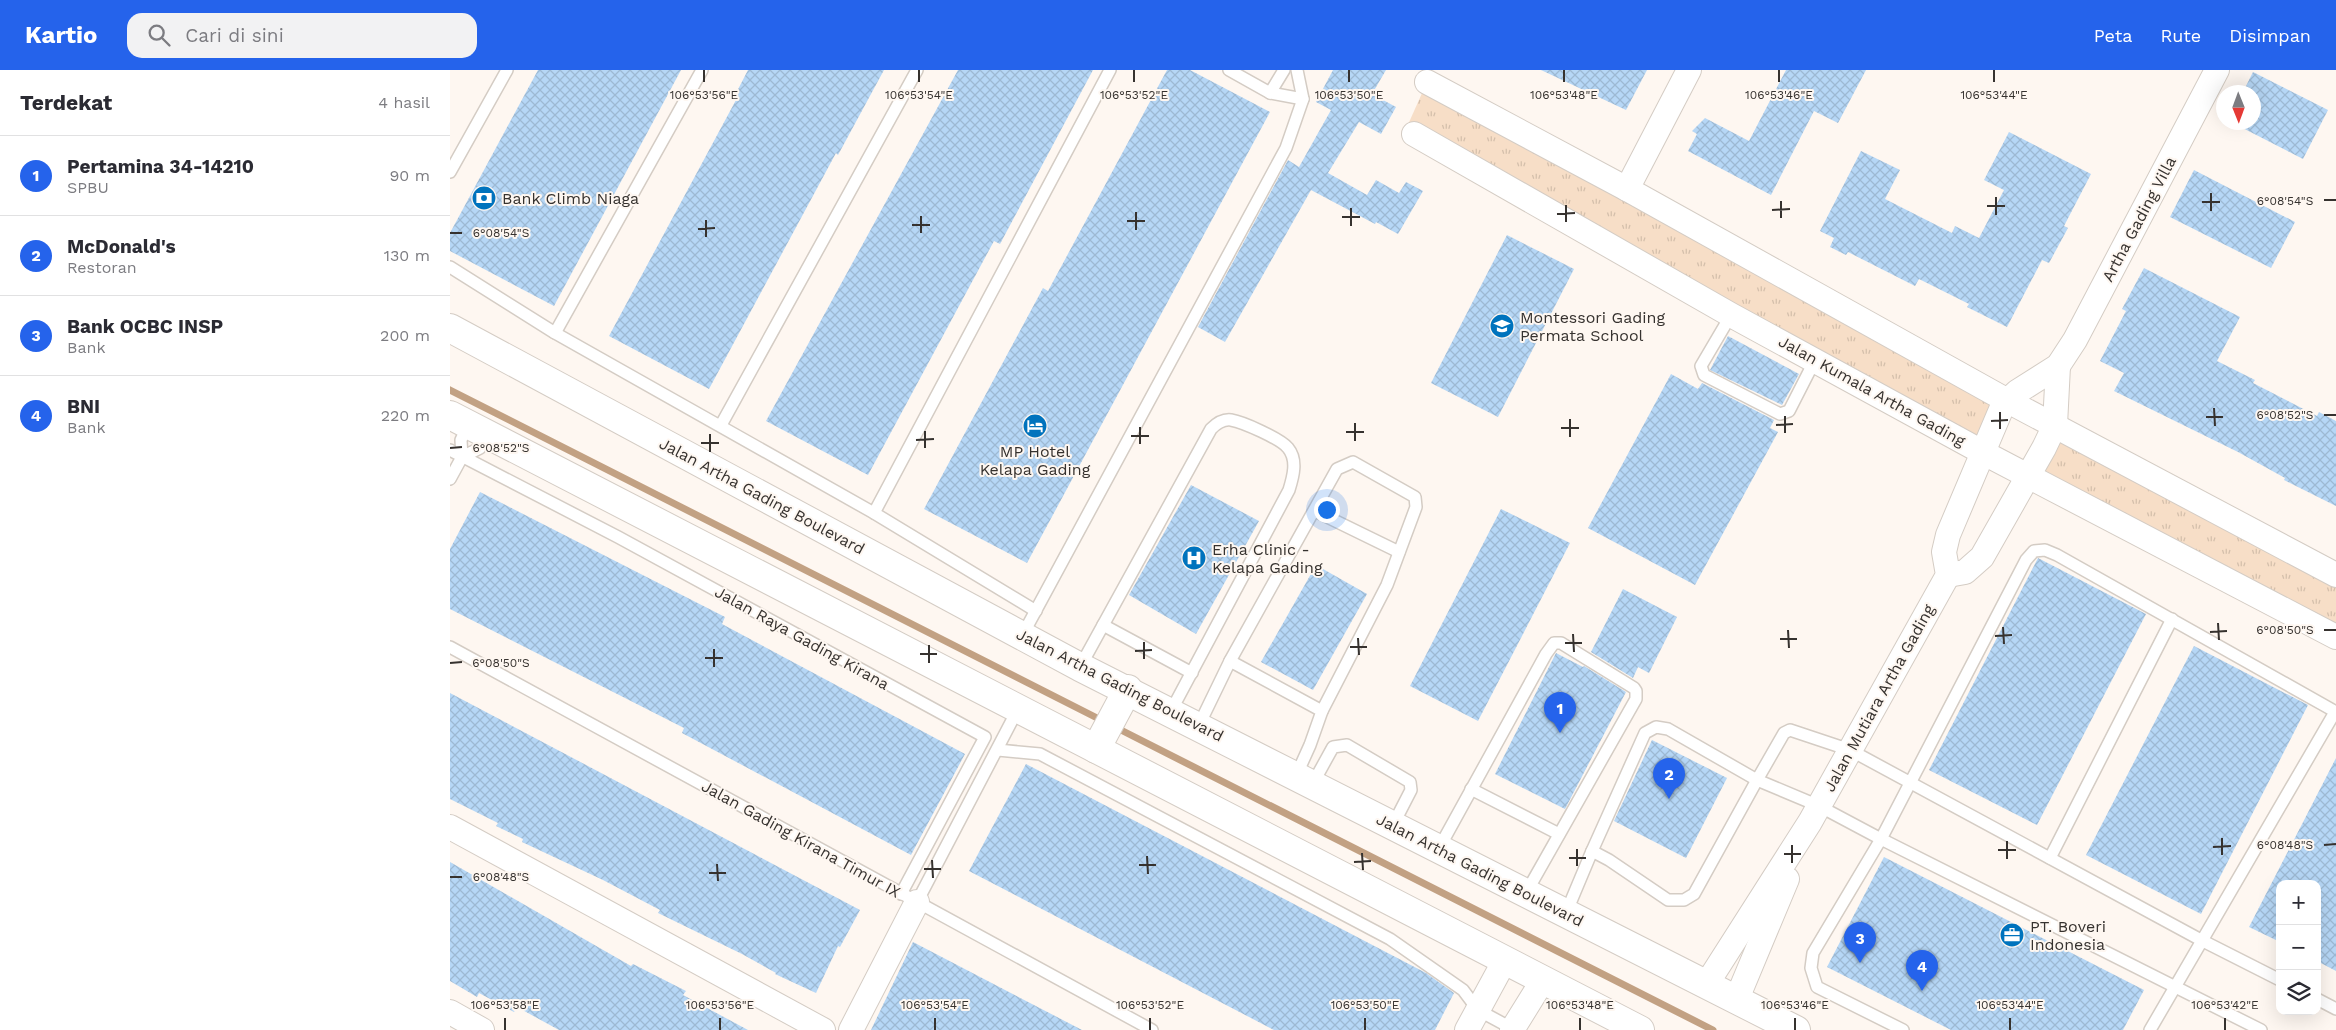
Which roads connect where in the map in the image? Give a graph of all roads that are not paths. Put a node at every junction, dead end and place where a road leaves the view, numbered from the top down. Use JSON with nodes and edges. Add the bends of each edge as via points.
{"nodes":[{"id":1,"x":507,"y":70,"type":"edge"},
{"id":2,"x":702,"y":70,"type":"edge"},
{"id":3,"x":917,"y":70,"type":"edge"},
{"id":4,"x":1110,"y":70,"type":"edge"},
{"id":5,"x":1229,"y":70,"type":"edge"},
{"id":6,"x":1284,"y":70,"type":"edge"},
{"id":7,"x":1297,"y":70,"type":"edge"},
{"id":8,"x":1689,"y":70,"type":"edge"},
{"id":9,"x":2217,"y":70,"type":"edge"},
{"id":10,"x":1427,"y":82,"type":"dead end"},
{"id":11,"x":1270,"y":93,"type":"junction"},
{"id":12,"x":1303,"y":99,"type":"junction"},
{"id":13,"x":1414,"y":134,"type":"dead end"},
{"id":14,"x":450,"y":172,"type":"edge"},
{"id":15,"x":1627,"y":189,"type":"junction"},
{"id":16,"x":450,"y":267,"type":"edge"},
{"id":17,"x":1731,"y":315,"type":"junction"},
{"id":18,"x":450,"y":328,"type":"edge"},
{"id":19,"x":555,"y":333,"type":"junction"},
{"id":20,"x":1815,"y":360,"type":"junction"},
{"id":21,"x":2058,"y":366,"type":"junction"},
{"id":22,"x":2006,"y":400,"type":"junction"},
{"id":23,"x":468,"y":425,"type":"edge"},
{"id":24,"x":720,"y":425,"type":"junction"},
{"id":25,"x":2055,"y":425,"type":"junction"},
{"id":26,"x":450,"y":450,"type":"edge"},
{"id":27,"x":1982,"y":452,"type":"junction"},
{"id":28,"x":462,"y":457,"type":"junction"},
{"id":29,"x":2028,"y":475,"type":"junction"},
{"id":30,"x":450,"y":479,"type":"edge"},
{"id":31,"x":1314,"y":511,"type":"junction"},
{"id":32,"x":874,"y":513,"type":"junction"},
{"id":33,"x":1399,"y":552,"type":"junction"},
{"id":34,"x":1948,"y":575,"type":"junction"},
{"id":35,"x":2336,"y":575,"type":"edge"},
{"id":36,"x":1036,"y":611,"type":"junction"},
{"id":37,"x":2172,"y":619,"type":"junction"},
{"id":38,"x":1103,"y":625,"type":"junction"},
{"id":39,"x":1022,"y":636,"type":"junction"},
{"id":40,"x":2336,"y":637,"type":"edge"},
{"id":41,"x":450,"y":647,"type":"edge"},
{"id":42,"x":1230,"y":661,"type":"junction"},
{"id":43,"x":1080,"y":667,"type":"junction"},
{"id":44,"x":1192,"y":673,"type":"junction"},
{"id":45,"x":1124,"y":697,"type":"junction"},
{"id":46,"x":1018,"y":709,"type":"junction"},
{"id":47,"x":1322,"y":711,"type":"junction"},
{"id":48,"x":1171,"y":712,"type":"junction"},
{"id":49,"x":2336,"y":712,"type":"edge"},
{"id":50,"x":1199,"y":725,"type":"junction"},
{"id":51,"x":1099,"y":742,"type":"junction"},
{"id":52,"x":998,"y":750,"type":"junction"},
{"id":53,"x":1850,"y":750,"type":"junction"},
{"id":54,"x":1756,"y":780,"type":"junction"},
{"id":55,"x":1304,"y":781,"type":"junction"},
{"id":56,"x":1911,"y":782,"type":"junction"},
{"id":57,"x":1472,"y":789,"type":"junction"},
{"id":58,"x":1815,"y":814,"type":"junction"},
{"id":59,"x":1392,"y":826,"type":"junction"},
{"id":60,"x":450,"y":827,"type":"edge"},
{"id":61,"x":1559,"y":834,"type":"junction"},
{"id":62,"x":1881,"y":840,"type":"junction"},
{"id":63,"x":1438,"y":850,"type":"junction"},
{"id":64,"x":1592,"y":851,"type":"junction"},
{"id":65,"x":2050,"y":858,"type":"junction"},
{"id":66,"x":1526,"y":893,"type":"junction"},
{"id":67,"x":909,"y":898,"type":"junction"},
{"id":68,"x":1566,"y":913,"type":"junction"},
{"id":69,"x":2201,"y":940,"type":"junction"},
{"id":70,"x":1505,"y":960,"type":"junction"},
{"id":71,"x":2276,"y":978,"type":"edge"},
{"id":72,"x":1543,"y":980,"type":"junction"},
{"id":73,"x":1706,"y":985,"type":"junction"},
{"id":74,"x":2176,"y":986,"type":"junction"},
{"id":75,"x":1736,"y":1001,"type":"junction"},
{"id":76,"x":2321,"y":1001,"type":"edge"},
{"id":77,"x":2336,"y":1009,"type":"edge"},
{"id":78,"x":450,"y":1012,"type":"edge"},
{"id":79,"x":1472,"y":1020,"type":"edge"},
{"id":80,"x":482,"y":1030,"type":"edge"},
{"id":81,"x":823,"y":1030,"type":"edge"},
{"id":82,"x":851,"y":1030,"type":"edge"},
{"id":83,"x":1152,"y":1030,"type":"edge"},
{"id":84,"x":1513,"y":1030,"type":"edge"},
{"id":85,"x":1640,"y":1030,"type":"edge"},
{"id":86,"x":1796,"y":1030,"type":"edge"},
{"id":87,"x":1903,"y":1030,"type":"edge"},
{"id":88,"x":2150,"y":1030,"type":"edge"},
{"id":89,"x":2261,"y":1030,"type":"edge"}],
"edges":[{"from":1,"to":14,"type":"lane"},
{"from":2,"to":19,"type":"lane"},
{"from":3,"to":24,"type":"lane"},
{"from":4,"to":32,"type":"lane"},
{"from":5,"to":11,"type":"lane"},
{"from":6,"to":11,"type":"lane"},
{"from":7,"to":12,"type":"lane"},
{"from":8,"to":15,"type":"street"},
{"from":9,"to":21,"type":"street","name":"Artha Gading Villa","via":[[2075,340]]},
{"from":10,"to":15,"type":"street"},
{"from":11,"to":12,"type":"lane"},
{"from":12,"to":36,"type":"lane","via":[[1286,148]]},
{"from":13,"to":17,"type":"street","name":"Jalan Kumala Artha Gading"},
{"from":15,"to":22,"type":"street"},
{"from":16,"to":19,"type":"lane"},
{"from":17,"to":20,"type":"street","name":"Jalan Kumala Artha Gading"},
{"from":17,"to":20,"type":"lane","via":[[1701,366],[1704,375],[1780,414],[1789,411]]},
{"from":18,"to":39,"type":"main road","name":"Jalan Artha Gading Boulevard"},
{"from":19,"to":24,"type":"lane"},
{"from":20,"to":27,"type":"street","name":"Jalan Kumala Artha Gading"},
{"from":21,"to":22,"type":"street","name":"Artha Gading Villa"},
{"from":21,"to":25,"type":"street"},
{"from":22,"to":25,"type":"street"},
{"from":22,"to":27,"type":"street"},
{"from":23,"to":28,"type":"lane","via":[[462,440]]},
{"from":23,"to":28,"type":"lane","via":[[480,448]]},
{"from":23,"to":46,"type":"main road"},
{"from":24,"to":32,"type":"lane"},
{"from":25,"to":29,"type":"street"},
{"from":25,"to":35,"type":"street"},
{"from":26,"to":28,"type":"lane"},
{"from":27,"to":29,"type":"street","name":"Jalan Kumala Artha Gading"},
{"from":27,"to":34,"type":"street","via":[[1948,535],[1944,552]]},
{"from":28,"to":30,"type":"lane"},
{"from":28,"to":67,"type":"lane","name":"Jalan Raya Gading Kirana","via":[[985,737]]},
{"from":29,"to":34,"type":"street","via":[[1982,557],[1965,572]]},
{"from":29,"to":40,"type":"street","name":"Jalan Kumala Artha Gading"},
{"from":31,"to":33,"type":"lane"},
{"from":31,"to":33,"type":"lane","via":[[1337,469],[1353,462],[1414,497],[1416,506]]},
{"from":31,"to":42,"type":"lane"},
{"from":32,"to":36,"type":"lane"},
{"from":33,"to":47,"type":"lane","via":[[1387,585]]},
{"from":34,"to":53,"type":"street","name":"Jalan Mutiara Artha Gading"},
{"from":36,"to":39,"type":"lane"},
{"from":37,"to":49,"type":"lane"},
{"from":37,"to":56,"type":"lane","via":[[2057,554],[2034,551],[2026,560]]},
{"from":37,"to":65,"type":"lane"},
{"from":38,"to":43,"type":"lane"},
{"from":38,"to":44,"type":"lane"},
{"from":38,"to":44,"type":"lane","via":[[1210,429],[1217,423],[1230,420],[1275,439],[1288,448],[1294,462],[1289,490]]},
{"from":39,"to":43,"type":"main road","name":"Jalan Artha Gading Boulevard"},
{"from":41,"to":67,"type":"lane","name":"Jalan Gading Kirana Timur IX"},
{"from":42,"to":47,"type":"lane"},
{"from":42,"to":50,"type":"lane"},
{"from":43,"to":45,"type":"main road","name":"Jalan Artha Gading Boulevard"},
{"from":44,"to":48,"type":"lane"},
{"from":45,"to":48,"type":"main road","name":"Jalan Artha Gading Boulevard"},
{"from":45,"to":51,"type":"main road"},
{"from":46,"to":51,"type":"main road"},
{"from":46,"to":52,"type":"lane"},
{"from":47,"to":55,"type":"lane","via":[[1310,745]]},
{"from":48,"to":50,"type":"main road","name":"Jalan Artha Gading Boulevard"},
{"from":49,"to":69,"type":"lane"},
{"from":50,"to":55,"type":"main road","name":"Jalan Artha Gading Boulevard"},
{"from":51,"to":70,"type":"main road"},
{"from":52,"to":67,"type":"lane"},
{"from":52,"to":79,"type":"lane","via":[[1040,754],[1390,939],[1463,990]]},
{"from":53,"to":54,"type":"lane","via":[[1790,730],[1784,733]]},
{"from":53,"to":56,"type":"lane"},
{"from":53,"to":58,"type":"street","name":"Jalan Mutiara Artha Gading"},
{"from":54,"to":58,"type":"lane"},
{"from":54,"to":64,"type":"lane","via":[[1694,894],[1684,900],[1668,900]]},
{"from":54,"to":64,"type":"lane","via":[[1668,729],[1656,727],[1645,733]]},
{"from":55,"to":59,"type":"main road","name":"Jalan Artha Gading Boulevard"},
{"from":55,"to":59,"type":"lane","via":[[1333,746],[1347,745],[1410,782],[1411,790]]},
{"from":56,"to":62,"type":"lane"},
{"from":56,"to":65,"type":"lane"},
{"from":57,"to":61,"type":"lane"},
{"from":57,"to":61,"type":"lane","via":[[1546,654],[1554,643],[1561,643],[1634,688],[1636,699]]},
{"from":57,"to":63,"type":"lane"},
{"from":58,"to":62,"type":"lane"},
{"from":58,"to":73,"type":"street","name":"Jalan Mutiara Artha Gading"},
{"from":58,"to":75,"type":"street","name":"Jalan Mutiara Artha Gading"},
{"from":59,"to":63,"type":"main road","name":"Jalan Artha Gading Boulevard"},
{"from":60,"to":81,"type":"street"},
{"from":61,"to":66,"type":"lane"},
{"from":62,"to":74,"type":"lane"},
{"from":62,"to":87,"type":"lane","via":[[1813,953],[1810,968],[1817,987]]},
{"from":63,"to":66,"type":"main road","name":"Jalan Artha Gading Boulevard"},
{"from":64,"to":68,"type":"lane"},
{"from":65,"to":69,"type":"lane"},
{"from":66,"to":68,"type":"main road","name":"Jalan Artha Gading Boulevard"},
{"from":67,"to":82,"type":"street"},
{"from":67,"to":83,"type":"lane","name":"Jalan Gading Kirana Timur IX"},
{"from":68,"to":73,"type":"main road","name":"Jalan Artha Gading Boulevard"},
{"from":69,"to":71,"type":"lane"},
{"from":69,"to":74,"type":"lane"},
{"from":70,"to":72,"type":"main road"},
{"from":70,"to":79,"type":"street"},
{"from":72,"to":84,"type":"street"},
{"from":72,"to":85,"type":"main road"},
{"from":73,"to":75,"type":"main road","name":"Jalan Artha Gading Boulevard"},
{"from":74,"to":88,"type":"lane"},
{"from":74,"to":89,"type":"lane"},
{"from":75,"to":86,"type":"main road","name":"Jalan Artha Gading Boulevard"},
{"from":76,"to":77,"type":"lane"},
{"from":78,"to":80,"type":"street"},
{"from":79,"to":84,"type":"lane"}]}
